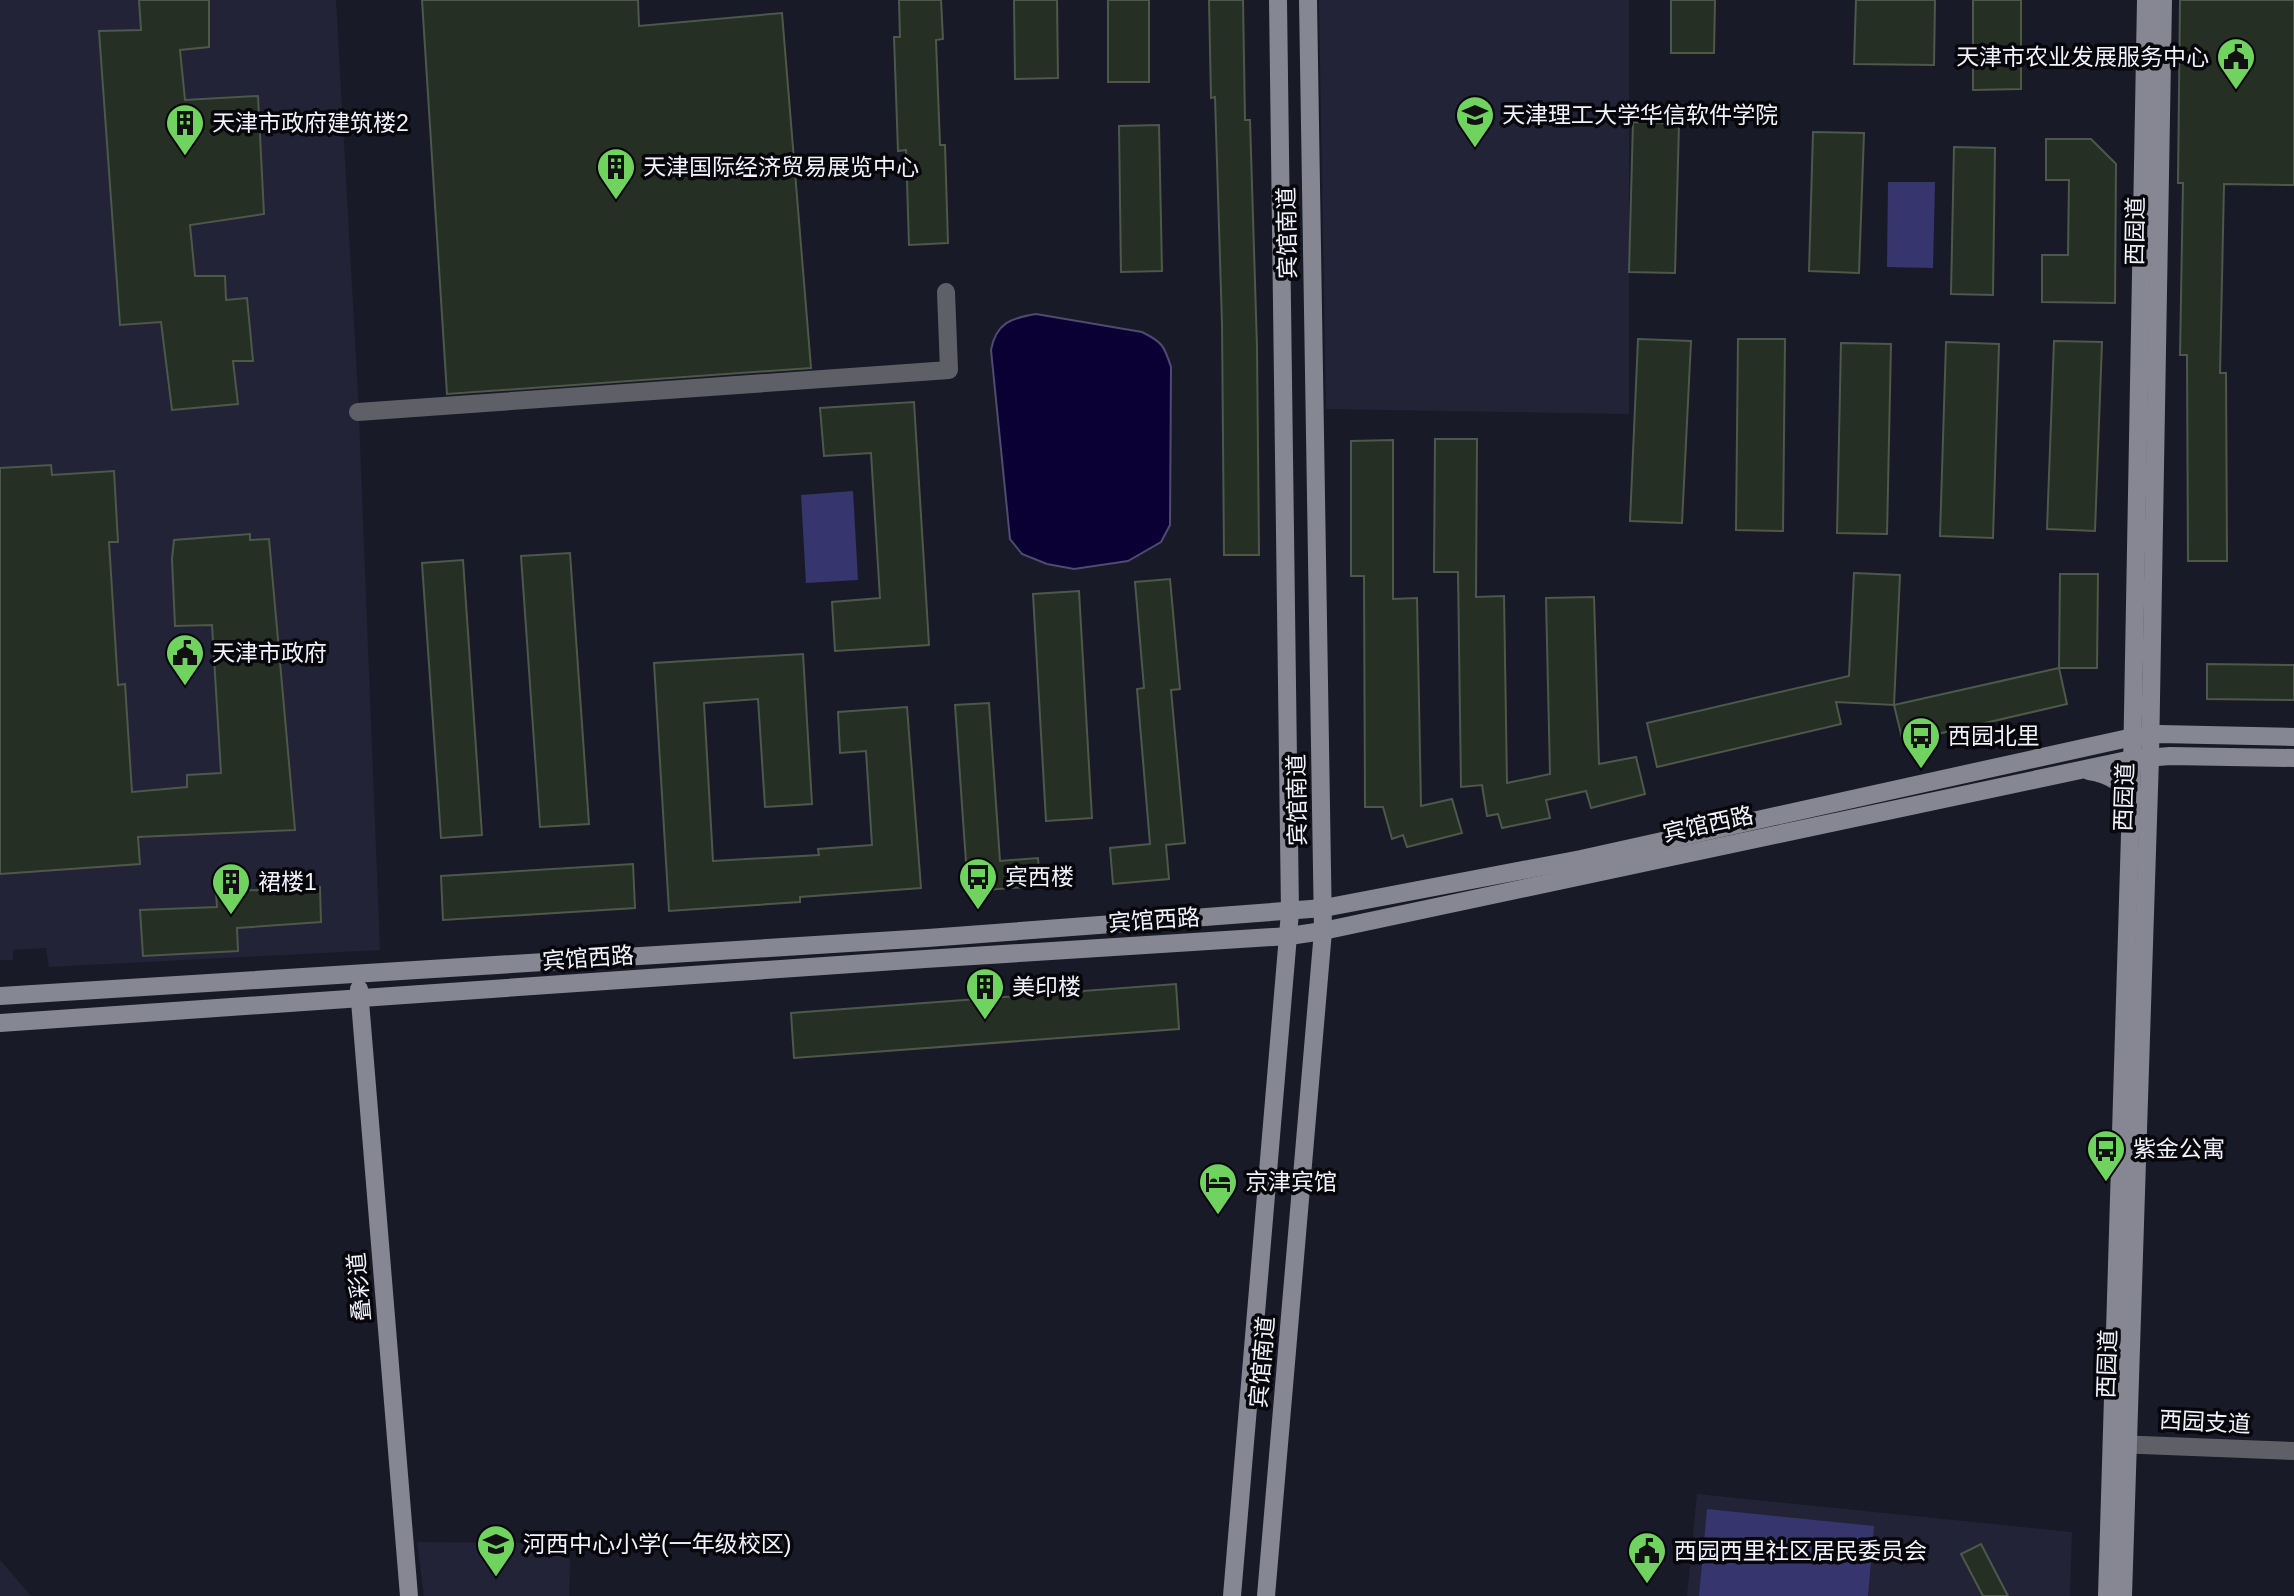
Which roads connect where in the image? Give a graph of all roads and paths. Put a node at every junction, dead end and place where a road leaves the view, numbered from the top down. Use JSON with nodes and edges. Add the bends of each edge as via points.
{"nodes":[{"id":1,"x":1278,"y":0,"type":"edge"},
{"id":2,"x":1308,"y":0,"type":"edge"},
{"id":3,"x":2146,"y":0,"type":"edge"},
{"id":4,"x":2163,"y":0,"type":"edge"},
{"id":5,"x":946,"y":292,"type":"dead end"},
{"id":6,"x":358,"y":412,"type":"dead end"},
{"id":7,"x":2142,"y":736,"type":"junction"},
{"id":8,"x":2294,"y":737,"type":"edge"},
{"id":9,"x":2074,"y":750,"type":"junction"},
{"id":10,"x":2294,"y":758,"type":"edge"},
{"id":11,"x":2135,"y":761,"type":"junction"},
{"id":12,"x":2080,"y":770,"type":"junction"},
{"id":13,"x":2140,"y":811,"type":"junction"},
{"id":14,"x":1324,"y":908,"type":"junction"},
{"id":15,"x":1290,"y":912,"type":"junction"},
{"id":16,"x":1323,"y":931,"type":"junction"},
{"id":17,"x":1289,"y":936,"type":"junction"},
{"id":18,"x":358,"y":973,"type":"junction"},
{"id":19,"x":0,"y":996,"type":"edge"},
{"id":20,"x":360,"y":999,"type":"junction"},
{"id":21,"x":0,"y":1023,"type":"edge"},
{"id":22,"x":2121,"y":1444,"type":"junction"},
{"id":23,"x":2294,"y":1451,"type":"edge"},
{"id":24,"x":409,"y":1596,"type":"edge"},
{"id":25,"x":1232,"y":1596,"type":"edge"},
{"id":26,"x":1266,"y":1596,"type":"edge"},
{"id":27,"x":2107,"y":1596,"type":"edge"},
{"id":28,"x":2123,"y":1596,"type":"edge"}],
"edges":[{"from":1,"to":15,"type":"main road","name":"宾馆南道"},
{"from":2,"to":14,"type":"main road","name":"宾馆南道"},
{"from":3,"to":7,"type":"main road","name":"西园道"},
{"from":4,"to":7,"type":"main road","name":"西园道"},
{"from":5,"to":6,"type":"street","via":[[949,370]]},
{"from":7,"to":8,"type":"main road","name":"宾馆西路"},
{"from":7,"to":9,"type":"main road","name":"宾馆西路"},
{"from":7,"to":11,"type":"main road","name":"西园道"},
{"from":9,"to":11,"type":"main road"},
{"from":9,"to":14,"type":"main road","name":"宾馆西路","via":[[1581,859]]},
{"from":10,"to":11,"type":"main road","name":"宾馆西路"},
{"from":11,"to":12,"type":"main road","name":"宾馆西路"},
{"from":11,"to":13,"type":"main road","name":"西园道"},
{"from":12,"to":13,"type":"main road","via":[[2102,773],[2119,783]]},
{"from":12,"to":16,"type":"main road","name":"宾馆西路"},
{"from":13,"to":22,"type":"main road","name":"西园道"},
{"from":14,"to":15,"type":"main road","name":"宾馆西路"},
{"from":14,"to":16,"type":"main road","name":"宾馆南道"},
{"from":15,"to":17,"type":"main road","name":"宾馆南道"},
{"from":15,"to":18,"type":"main road","name":"宾馆西路"},
{"from":16,"to":17,"type":"main road","name":"宾馆西路"},
{"from":16,"to":26,"type":"main road","name":"宾馆南道"},
{"from":17,"to":20,"type":"main road","name":"宾馆西路"},
{"from":17,"to":25,"type":"main road","name":"宾馆南道"},
{"from":18,"to":19,"type":"main road","name":"宾馆西路"},
{"from":18,"to":20,"type":"main road","name":"叠彩道"},
{"from":20,"to":21,"type":"main road","name":"宾馆西路"},
{"from":20,"to":24,"type":"main road","name":"叠彩道"},
{"from":22,"to":23,"type":"street","name":"西园支道"},
{"from":22,"to":27,"type":"main road","name":"西园道"},
{"from":22,"to":28,"type":"main road","name":"西园道"}]}
